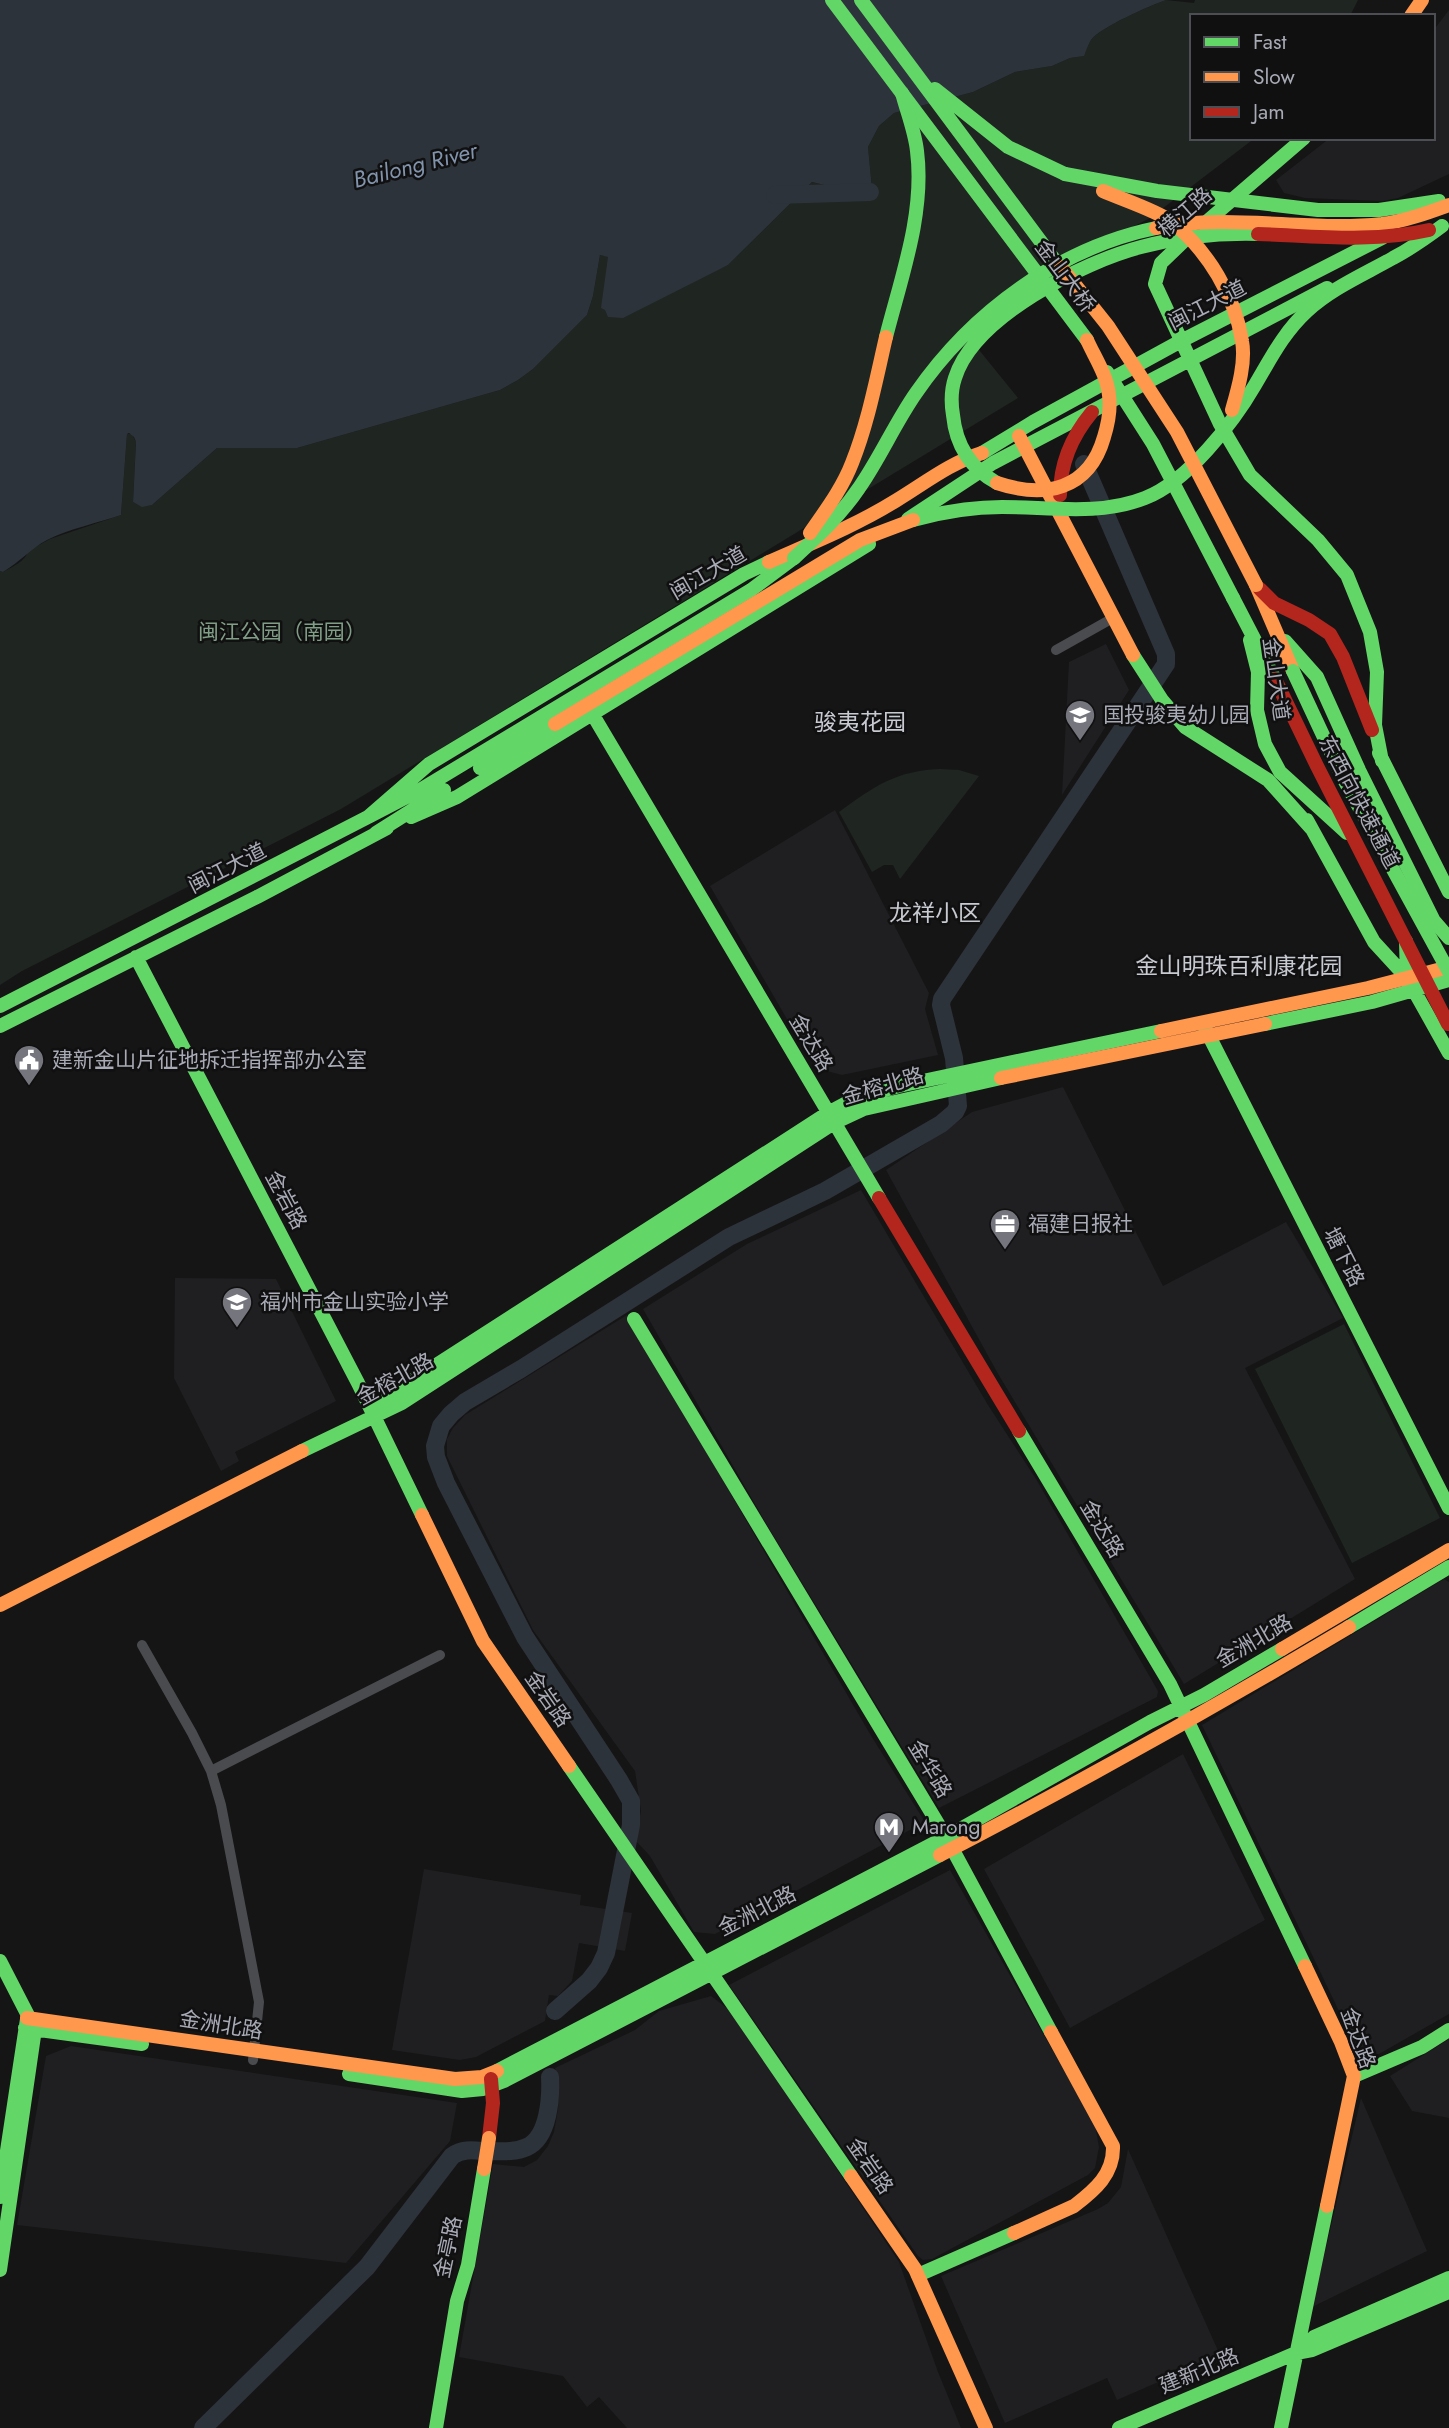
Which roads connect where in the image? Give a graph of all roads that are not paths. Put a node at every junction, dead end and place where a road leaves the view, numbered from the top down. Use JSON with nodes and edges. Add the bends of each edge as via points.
{"nodes":[{"id":1,"x":832,"y":0,"type":"edge"},
{"id":2,"x":861,"y":0,"type":"edge"},
{"id":3,"x":919,"y":76,"type":"junction"},
{"id":4,"x":902,"y":93,"type":"junction"},
{"id":5,"x":1302,"y":140,"type":"edge"},
{"id":6,"x":1065,"y":174,"type":"junction"},
{"id":7,"x":1449,"y":197,"type":"edge"},
{"id":8,"x":1449,"y":205,"type":"edge"},
{"id":9,"x":1447,"y":227,"type":"edge"},
{"id":10,"x":1087,"y":340,"type":"junction"},
{"id":11,"x":1181,"y":341,"type":"junction"},
{"id":12,"x":1190,"y":359,"type":"junction"},
{"id":13,"x":1093,"y":410,"type":"junction"},
{"id":14,"x":1230,"y":419,"type":"junction"},
{"id":15,"x":1017,"y":432,"type":"junction"},
{"id":16,"x":1024,"y":446,"type":"junction"},
{"id":17,"x":1068,"y":527,"type":"junction"},
{"id":18,"x":794,"y":558,"type":"junction"},
{"id":19,"x":1256,"y":585,"type":"junction"},
{"id":20,"x":1233,"y":598,"type":"joint"},
{"id":21,"x":1113,"y":618,"type":"junction"},
{"id":22,"x":1272,"y":622,"type":"junction"},
{"id":23,"x":1248,"y":628,"type":"junction"},
{"id":24,"x":1055,"y":649,"type":"dead end"},
{"id":25,"x":593,"y":715,"type":"junction"},
{"id":26,"x":551,"y":718,"type":"junction"},
{"id":27,"x":1382,"y":761,"type":"junction"},
{"id":28,"x":1280,"y":772,"type":"junction"},
{"id":29,"x":368,"y":817,"type":"junction"},
{"id":30,"x":1311,"y":828,"type":"junction"},
{"id":31,"x":376,"y":833,"type":"junction"},
{"id":32,"x":1449,"y":892,"type":"edge"},
{"id":33,"x":1449,"y":938,"type":"edge"},
{"id":34,"x":136,"y":957,"type":"junction"},
{"id":35,"x":1449,"y":969,"type":"edge"},
{"id":36,"x":1449,"y":981,"type":"edge"},
{"id":37,"x":1411,"y":984,"type":"junction"},
{"id":38,"x":0,"y":1006,"type":"edge"},
{"id":39,"x":0,"y":1026,"type":"edge"},
{"id":40,"x":1449,"y":1026,"type":"edge"},
{"id":41,"x":1205,"y":1030,"type":"junction"},
{"id":42,"x":1449,"y":1053,"type":"edge"},
{"id":43,"x":831,"y":1118,"type":"junction"},
{"id":44,"x":634,"y":1319,"type":"dead end"},
{"id":45,"x":373,"y":1413,"type":"junction"},
{"id":46,"x":1449,"y":1508,"type":"edge"},
{"id":47,"x":1449,"y":1550,"type":"edge"},
{"id":48,"x":1449,"y":1567,"type":"edge"},
{"id":49,"x":0,"y":1605,"type":"edge"},
{"id":50,"x":142,"y":1645,"type":"dead end"},
{"id":51,"x":440,"y":1655,"type":"dead end"},
{"id":52,"x":1182,"y":1706,"type":"junction"},
{"id":53,"x":1190,"y":1721,"type":"junction"},
{"id":54,"x":211,"y":1772,"type":"junction"},
{"id":55,"x":946,"y":1837,"type":"junction"},
{"id":56,"x":953,"y":1850,"type":"junction"},
{"id":57,"x":0,"y":1961,"type":"edge"},
{"id":58,"x":706,"y":1968,"type":"junction"},
{"id":59,"x":29,"y":2021,"type":"junction"},
{"id":60,"x":1449,"y":2030,"type":"edge"},
{"id":61,"x":254,"y":2056,"type":"junction"},
{"id":62,"x":1354,"y":2076,"type":"junction"},
{"id":63,"x":492,"y":2080,"type":"junction"},
{"id":64,"x":0,"y":2197,"type":"edge"},
{"id":65,"x":0,"y":2270,"type":"edge"},
{"id":66,"x":918,"y":2275,"type":"junction"},
{"id":67,"x":1449,"y":2278,"type":"edge"},
{"id":68,"x":1449,"y":2291,"type":"edge"},
{"id":69,"x":1296,"y":2353,"type":"junction"},
{"id":70,"x":436,"y":2428,"type":"edge"},
{"id":71,"x":986,"y":2428,"type":"edge"},
{"id":72,"x":1119,"y":2428,"type":"edge"},
{"id":73,"x":1281,"y":2428,"type":"edge"}],
"edges":[{"from":1,"to":4,"type":"main road","name":"金山大桥"},
{"from":2,"to":3,"type":"main road","name":"金山大桥"},
{"from":3,"to":6,"type":"main road","via":[[1008,148]]},
{"from":3,"to":19,"type":"main road","name":"金山大桥","bridge":true,"via":[[1108,326],[1177,432]]},
{"from":4,"to":10,"type":"main road","name":"金山大桥","bridge":true},
{"from":4,"to":18,"type":"main road","bridge":true,"via":[[916,150],[918,195],[911,238],[851,465]]},
{"from":5,"to":11,"type":"main road","name":"横江路","via":[[1158,263],[1155,284]]},
{"from":6,"to":7,"type":"main road","bridge":true,"via":[[1122,188],[1346,211],[1399,208]]},
{"from":6,"to":14,"type":"main road","bridge":true,"via":[[1171,221],[1209,261],[1230,295],[1243,343]]},
{"from":7,"to":11,"type":"main road","name":"闽江大道","via":[[1401,229]]},
{"from":8,"to":18,"type":"main road","bridge":true,"via":[[1399,223],[1358,227],[1249,220],[1176,224],[1114,239],[1055,265],[1006,296],[947,351],[837,518]]},
{"from":9,"to":10,"type":"main road","bridge":true,"via":[[1356,241],[1249,233],[1178,237],[1116,253],[1062,277],[1013,309],[971,347],[955,376],[951,410],[958,440],[974,468],[997,483],[1027,490],[1055,489],[1082,476],[1102,449],[1109,418],[1108,388]]},
{"from":9,"to":12,"type":"main road","name":"闽江大道"},
{"from":9,"to":14,"type":"main road","bridge":true,"via":[[1337,288],[1309,309],[1286,334]]},
{"from":10,"to":20,"type":"main road","name":"金山大桥","bridge":true,"via":[[1153,444]]},
{"from":11,"to":12,"type":"main road","name":"横江路"},
{"from":11,"to":15,"type":"main road","name":"闽江大道"},
{"from":12,"to":13,"type":"main road","name":"闽江大道"},
{"from":12,"to":27,"type":"main road","name":"横江路","via":[[1250,475],[1318,540],[1347,575],[1370,632],[1377,672],[1375,725]]},
{"from":13,"to":16,"type":"main road","name":"闽江大道"},
{"from":13,"to":17,"type":"main road","via":[[1073,439],[1060,475]]},
{"from":14,"to":26,"type":"main road","bridge":true,"via":[[1183,476],[1147,498],[1107,507],[949,511],[898,523],[860,540]]},
{"from":15,"to":16,"type":"main road"},
{"from":15,"to":29,"type":"main road","name":"闽江大道","via":[[854,523],[744,574],[429,764]]},
{"from":16,"to":17,"type":"main road"},
{"from":16,"to":25,"type":"main road","name":"闽江大道"},
{"from":17,"to":21,"type":"main road"},
{"from":18,"to":26,"type":"main road"},
{"from":19,"to":22,"type":"main road","name":"东西向快速通道"},
{"from":19,"to":27,"type":"main road","via":[[1273,603],[1330,634]]},
{"from":20,"to":23,"type":"main road","name":"东西向快速通道"},
{"from":21,"to":24,"type":"street"},
{"from":21,"to":30,"type":"main road","via":[[1142,672],[1185,727],[1268,780]]},
{"from":22,"to":33,"type":"main road","name":"金山大道","via":[[1292,652],[1317,677],[1434,921]]},
{"from":22,"to":35,"type":"main road","name":"东西向快速通道","bridge":true,"via":[[1342,776]]},
{"from":23,"to":28,"type":"main road","name":"金山大道","via":[[1258,672],[1257,710],[1265,744]]},
{"from":23,"to":40,"type":"main road","name":"东西向快速通道","bridge":true},
{"from":25,"to":31,"type":"main road","name":"闽江大道","via":[[457,797]]},
{"from":25,"to":43,"type":"main road","name":"金达路"},
{"from":26,"to":29,"type":"main road"},
{"from":26,"to":31,"type":"main road"},
{"from":27,"to":32,"type":"main road"},
{"from":28,"to":30,"type":"main road"},
{"from":28,"to":37,"type":"main road","name":"金山大道","via":[[1342,827],[1371,864],[1406,929]]},
{"from":29,"to":38,"type":"main road","name":"闽江大道"},
{"from":30,"to":37,"type":"main road","via":[[1374,942]]},
{"from":31,"to":34,"type":"main road","name":"闽江大道"},
{"from":34,"to":39,"type":"main road","name":"闽江大道"},
{"from":34,"to":45,"type":"main road","name":"金岩路"},
{"from":35,"to":37,"type":"main road"},
{"from":36,"to":37,"type":"main road"},
{"from":37,"to":41,"type":"main road","name":"金榕北路","via":[[1371,1002]]},
{"from":37,"to":42,"type":"main road","name":"金山大道"},
{"from":41,"to":43,"type":"main road","name":"金榕北路","via":[[944,1084]]},
{"from":41,"to":46,"type":"main road","name":"塘下路"},
{"from":43,"to":45,"type":"main road","name":"金榕北路","via":[[396,1391]]},
{"from":43,"to":52,"type":"main road","name":"金达路"},
{"from":44,"to":55,"type":"main road","name":"金华路"},
{"from":45,"to":49,"type":"main road","name":"金榕北路"},
{"from":45,"to":58,"type":"main road","name":"金岩路","via":[[483,1641]]},
{"from":47,"to":52,"type":"main road","name":"金洲北路"},
{"from":48,"to":53,"type":"main road","name":"金洲北路"},
{"from":50,"to":54,"type":"street"},
{"from":51,"to":54,"type":"street"},
{"from":52,"to":53,"type":"main road","name":"金达路"},
{"from":52,"to":55,"type":"main road","name":"金洲北路"},
{"from":53,"to":56,"type":"main road","name":"金洲北路"},
{"from":53,"to":62,"type":"main road","name":"金达路"},
{"from":54,"to":61,"type":"street","via":[[259,2002]]},
{"from":55,"to":56,"type":"main road","name":"金华路"},
{"from":55,"to":58,"type":"main road","name":"金洲北路"},
{"from":56,"to":58,"type":"main road","name":"金洲北路"},
{"from":56,"to":66,"type":"main road","name":"金华路","via":[[1109,2136],[1114,2154],[1101,2183],[1074,2206]]},
{"from":57,"to":59,"type":"main road"},
{"from":58,"to":63,"type":"main road","name":"金洲北路"},
{"from":58,"to":66,"type":"main road","name":"金岩路"},
{"from":59,"to":61,"type":"main road","name":"金洲北路"},
{"from":59,"to":64,"type":"main road"},
{"from":59,"to":65,"type":"main road"},
{"from":60,"to":62,"type":"main road","via":[[1422,2048]]},
{"from":61,"to":63,"type":"main road","name":"金洲北路"},
{"from":62,"to":69,"type":"main road","name":"金达路"},
{"from":63,"to":70,"type":"main road","name":"金亭路","bridge":true,"via":[[494,2103],[484,2169]]},
{"from":66,"to":71,"type":"main road","name":"金岩路"},
{"from":67,"to":69,"type":"main road","name":"建新北路","via":[[1314,2337]]},
{"from":68,"to":69,"type":"main road","name":"建新北路"},
{"from":69,"to":72,"type":"main road","name":"建新北路"},
{"from":69,"to":73,"type":"main road","name":"金达路"}]}
